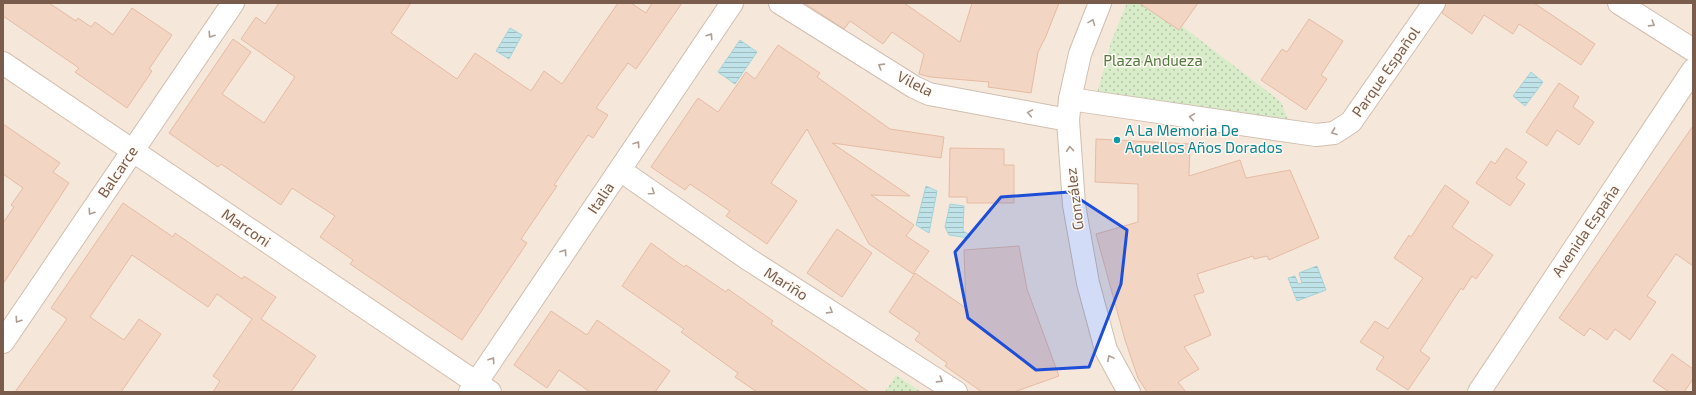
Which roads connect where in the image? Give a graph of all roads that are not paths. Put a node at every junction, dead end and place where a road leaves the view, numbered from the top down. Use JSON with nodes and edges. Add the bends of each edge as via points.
{"nodes":[{"id":1,"x":233,"y":3,"type":"edge"},
{"id":2,"x":732,"y":3,"type":"edge"},
{"id":3,"x":780,"y":3,"type":"edge"},
{"id":4,"x":1100,"y":3,"type":"edge"},
{"id":5,"x":1434,"y":3,"type":"edge"},
{"id":6,"x":1619,"y":3,"type":"edge"},
{"id":7,"x":1693,"y":50,"type":"edge"},
{"id":8,"x":3,"y":63,"type":"edge"},
{"id":9,"x":1693,"y":70,"type":"edge"},
{"id":10,"x":1069,"y":109,"type":"junction"},
{"id":11,"x":133,"y":151,"type":"junction"},
{"id":12,"x":620,"y":170,"type":"junction"},
{"id":13,"x":3,"y":342,"type":"edge"},
{"id":14,"x":478,"y":389,"type":"edge"},
{"id":15,"x":1122,"y":390,"type":"edge"},
{"id":16,"x":956,"y":392,"type":"edge"},
{"id":17,"x":1480,"y":392,"type":"edge"}],
"edges":[{"from":1,"to":11,"type":"street","name":"Balcarce","one_way":true},
{"from":12,"to":2,"type":"street","name":"Italia","one_way":true},
{"from":10,"to":3,"type":"street","name":"Vilela","one_way":true,"via":[[929,94]]},
{"from":10,"to":4,"type":"street","name":"González","one_way":true,"via":[[1080,54]]},
{"from":5,"to":10,"type":"street","name":"Parque Español","one_way":true,"via":[[1351,122],[1334,133],[1316,135]]},
{"from":6,"to":7,"type":"street","one_way":true},
{"from":8,"to":11,"type":"street","name":"Marconi"},
{"from":9,"to":17,"type":"street","name":"Avenida España"},
{"from":15,"to":10,"type":"street","name":"González","one_way":true,"via":[[1106,350],[1088,283],[1074,205]]},
{"from":11,"to":13,"type":"street","name":"Balcarce","one_way":true},
{"from":11,"to":14,"type":"street","name":"Marconi"},
{"from":14,"to":12,"type":"street","name":"Italia","one_way":true},
{"from":12,"to":16,"type":"street","name":"Mariño","one_way":true,"via":[[748,260]]}]}
